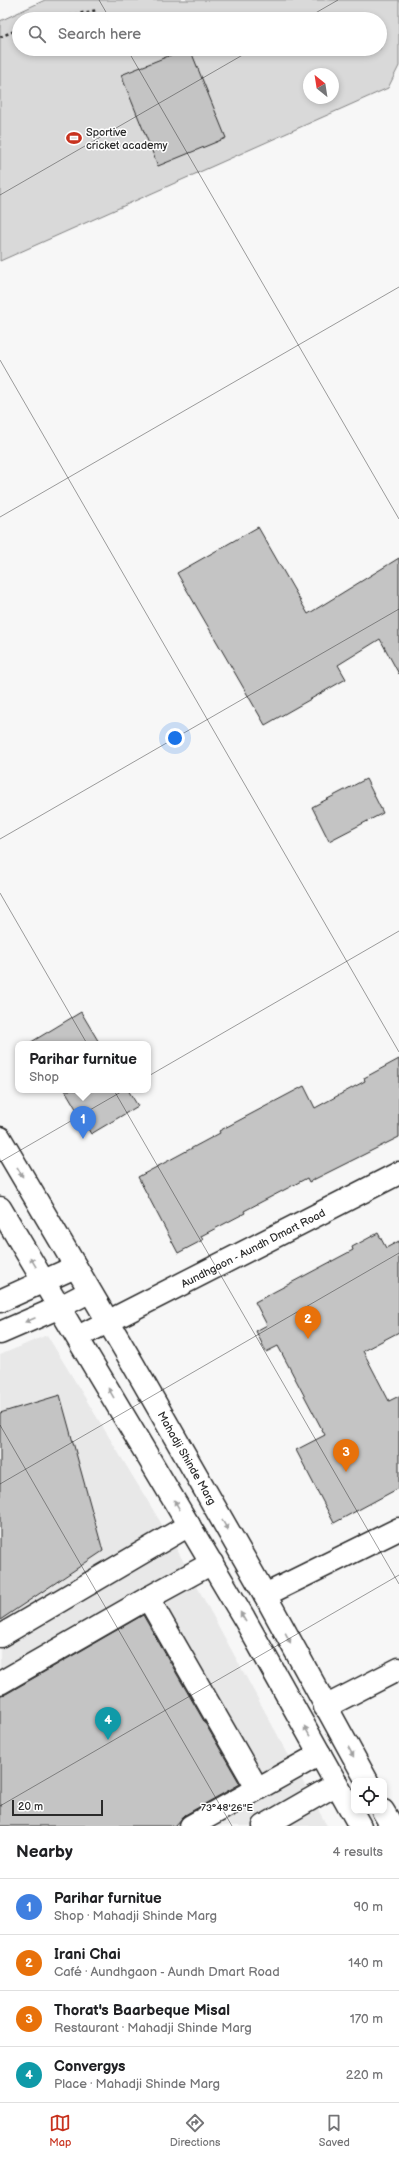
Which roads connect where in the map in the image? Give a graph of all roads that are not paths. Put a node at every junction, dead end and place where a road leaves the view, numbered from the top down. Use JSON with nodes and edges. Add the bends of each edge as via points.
{"nodes":[{"id":1,"x":0,"y":1138,"type":"edge"},
{"id":2,"x":399,"y":1173,"type":"edge"},
{"id":3,"x":0,"y":1208,"type":"edge"},
{"id":4,"x":75,"y":1267,"type":"junction"},
{"id":5,"x":45,"y":1281,"type":"junction"},
{"id":6,"x":89,"y":1292,"type":"junction"},
{"id":7,"x":0,"y":1301,"type":"edge"},
{"id":8,"x":60,"y":1307,"type":"junction"},
{"id":9,"x":106,"y":1322,"type":"junction"},
{"id":10,"x":0,"y":1333,"type":"edge"},
{"id":11,"x":78,"y":1337,"type":"junction"},
{"id":12,"x":189,"y":1525,"type":"junction"},
{"id":13,"x":399,"y":1529,"type":"edge"},
{"id":14,"x":212,"y":1563,"type":"junction"},
{"id":15,"x":265,"y":1595,"type":"junction"},
{"id":16,"x":148,"y":1598,"type":"junction"},
{"id":17,"x":0,"y":1636,"type":"edge"},
{"id":18,"x":399,"y":1669,"type":"edge"},
{"id":19,"x":0,"y":1683,"type":"edge"},
{"id":20,"x":325,"y":1706,"type":"junction"},
{"id":21,"x":320,"y":1754,"type":"junction"},
{"id":22,"x":365,"y":1778,"type":"edge"},
{"id":23,"x":337,"y":1784,"type":"junction"},
{"id":24,"x":257,"y":1788,"type":"junction"},
{"id":25,"x":385,"y":1814,"type":"edge"},
{"id":26,"x":191,"y":1826,"type":"edge"},
{"id":27,"x":264,"y":1826,"type":"edge"},
{"id":28,"x":360,"y":1826,"type":"edge"},
{"id":29,"x":392,"y":1826,"type":"edge"}],
"edges":[{"from":1,"to":4,"type":"main road","name":"Mahadji Shinde Marg","one_way":true},
{"from":2,"to":9,"type":"main road","name":"Aundhgaon - Aundh Dmart Road"},
{"from":5,"to":3,"type":"main road","one_way":true},
{"from":4,"to":5,"type":"main road"},
{"from":4,"to":6,"type":"main road","name":"Mahadji Shinde Marg"},
{"from":5,"to":7,"type":"main road"},
{"from":5,"to":8,"type":"main road"},
{"from":6,"to":8,"type":"main road"},
{"from":6,"to":9,"type":"main road","name":"Mahadji Shinde Marg"},
{"from":8,"to":10,"type":"main road","one_way":true},
{"from":8,"to":11,"type":"main road"},
{"from":9,"to":11,"type":"main road","name":"Aundhgaon - Aundh Dmart Road"},
{"from":9,"to":15,"type":"main road","name":"Mahadji Shinde Marg","one_way":true,"via":[[133,1364]]},
{"from":12,"to":11,"type":"main road","one_way":true},
{"from":12,"to":14,"type":"main road"},
{"from":12,"to":17,"type":"main road"},
{"from":13,"to":15,"type":"main road"},
{"from":14,"to":16,"type":"main road"},
{"from":21,"to":14,"type":"main road","one_way":true},
{"from":15,"to":20,"type":"main road","name":"Mahadji Shinde Marg","one_way":true},
{"from":16,"to":19,"type":"main road"},
{"from":16,"to":24,"type":"main road"},
{"from":18,"to":20,"type":"main road"},
{"from":20,"to":22,"type":"main road","name":"Mahadji Shinde Marg","one_way":true},
{"from":21,"to":23,"type":"main road"},
{"from":21,"to":24,"type":"main road"},
{"from":23,"to":27,"type":"main road"},
{"from":23,"to":28,"type":"main road"},
{"from":24,"to":26,"type":"main road"},
{"from":25,"to":29,"type":"main road"}]}
